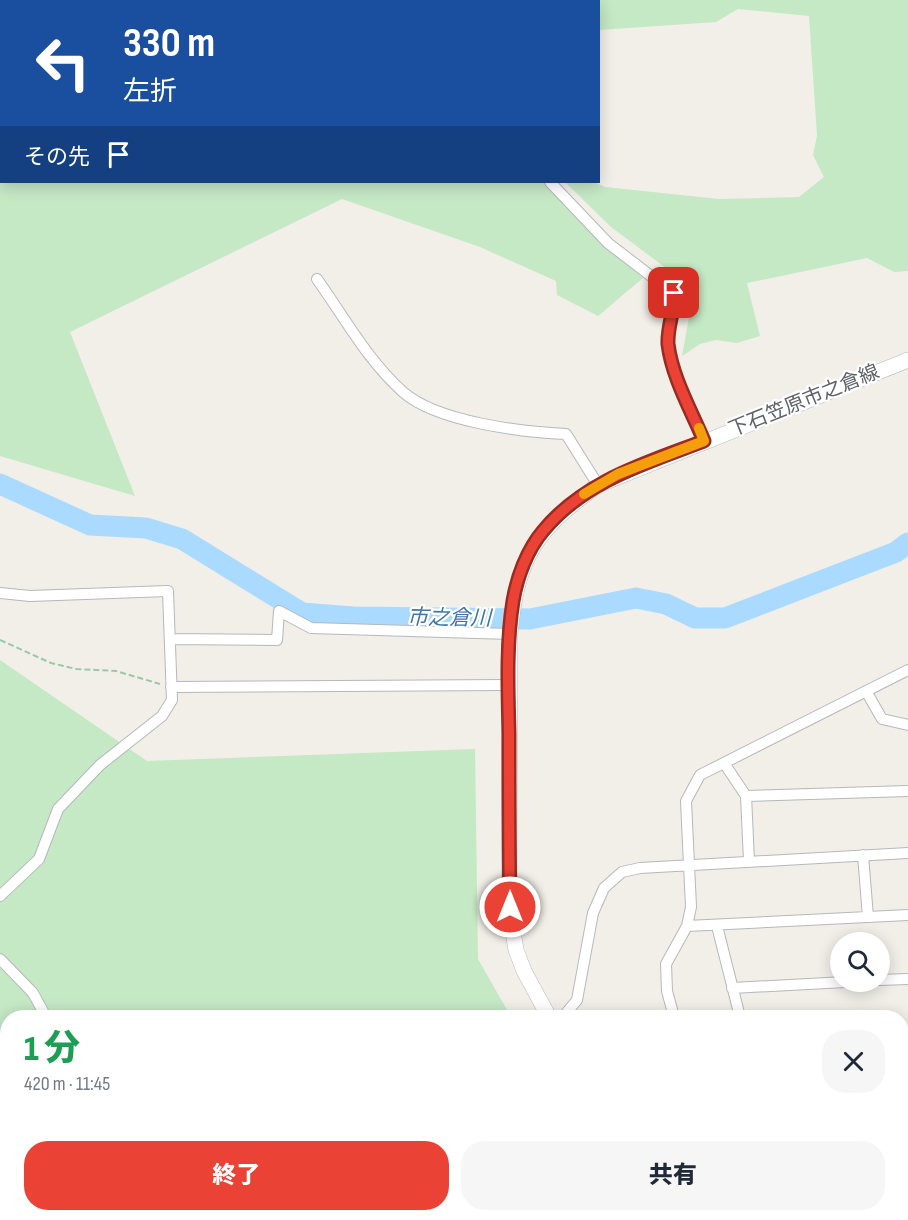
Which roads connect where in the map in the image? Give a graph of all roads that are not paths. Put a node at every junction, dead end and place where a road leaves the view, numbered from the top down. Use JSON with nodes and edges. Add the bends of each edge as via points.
{"nodes":[{"id":1,"x":551,"y":183,"type":"edge"},
{"id":2,"x":317,"y":279,"type":"dead end"},
{"id":3,"x":908,"y":360,"type":"edge"},
{"id":4,"x":704,"y":441,"type":"junction"},
{"id":5,"x":598,"y":484,"type":"junction"},
{"id":6,"x":0,"y":593,"type":"edge"},
{"id":7,"x":510,"y":634,"type":"junction"},
{"id":8,"x":170,"y":639,"type":"junction"},
{"id":9,"x":908,"y":670,"type":"edge"},
{"id":10,"x":508,"y":685,"type":"junction"},
{"id":11,"x":171,"y":687,"type":"junction"},
{"id":12,"x":866,"y":691,"type":"junction"},
{"id":13,"x":908,"y":725,"type":"edge"},
{"id":14,"x":724,"y":763,"type":"junction"},
{"id":15,"x":908,"y":790,"type":"edge"},
{"id":16,"x":746,"y":796,"type":"junction"},
{"id":17,"x":908,"y":852,"type":"edge"},
{"id":18,"x":862,"y":855,"type":"junction"},
{"id":19,"x":750,"y":861,"type":"junction"},
{"id":20,"x":688,"y":866,"type":"junction"},
{"id":21,"x":0,"y":896,"type":"edge"},
{"id":22,"x":908,"y":915,"type":"edge"},
{"id":23,"x":868,"y":917,"type":"junction"},
{"id":24,"x":687,"y":926,"type":"junction"},
{"id":25,"x":717,"y":926,"type":"junction"},
{"id":26,"x":0,"y":959,"type":"edge"},
{"id":27,"x":908,"y":979,"type":"edge"},
{"id":28,"x":890,"y":980,"type":"edge"},
{"id":29,"x":830,"y":983,"type":"edge"},
{"id":30,"x":732,"y":988,"type":"junction"},
{"id":31,"x":42,"y":1010,"type":"edge"},
{"id":32,"x":545,"y":1010,"type":"edge"},
{"id":33,"x":569,"y":1010,"type":"edge"},
{"id":34,"x":672,"y":1010,"type":"edge"},
{"id":35,"x":738,"y":1010,"type":"edge"}],
"edges":[{"from":1,"to":4,"type":"street","via":[[608,243],[674,293],[668,341],[671,361]]},
{"from":2,"to":5,"type":"street","via":[[376,363],[405,394],[477,423],[566,434]]},
{"from":3,"to":4,"type":"main road","name":"下石笠原市之倉線"},
{"from":4,"to":5,"type":"main road","name":"下石笠原市之倉線"},
{"from":5,"to":7,"type":"main road","name":"下石笠原市之倉線","via":[[564,509],[542,532],[524,561],[513,601]]},
{"from":6,"to":8,"type":"street","via":[[30,596],[168,591]]},
{"from":7,"to":8,"type":"street","via":[[311,628],[279,611],[277,640]]},
{"from":7,"to":10,"type":"main road","name":"下石笠原市之倉線"},
{"from":8,"to":11,"type":"street"},
{"from":9,"to":12,"type":"street"},
{"from":10,"to":11,"type":"street"},
{"from":10,"to":32,"type":"main road","name":"下石笠原市之倉線","via":[[510,907],[516,950]]},
{"from":11,"to":21,"type":"street","via":[[172,700],[162,716],[100,765],[58,809],[39,859]]},
{"from":12,"to":13,"type":"street","via":[[882,719]]},
{"from":12,"to":14,"type":"street"},
{"from":14,"to":16,"type":"street"},
{"from":14,"to":20,"type":"street","via":[[700,776],[686,801]]},
{"from":15,"to":16,"type":"street"},
{"from":16,"to":19,"type":"street"},
{"from":17,"to":18,"type":"street"},
{"from":18,"to":19,"type":"street"},
{"from":18,"to":23,"type":"street"},
{"from":19,"to":20,"type":"street"},
{"from":20,"to":24,"type":"street","via":[[691,907]]},
{"from":20,"to":33,"type":"street","via":[[622,872],[604,888],[593,913],[578,1000]]},
{"from":22,"to":23,"type":"street"},
{"from":23,"to":25,"type":"street"},
{"from":24,"to":25,"type":"street"},
{"from":24,"to":34,"type":"street","via":[[666,964]]},
{"from":25,"to":30,"type":"street"},
{"from":26,"to":31,"type":"street","via":[[33,993]]},
{"from":27,"to":28,"type":"street"},
{"from":29,"to":30,"type":"street"},
{"from":30,"to":35,"type":"street"}]}
